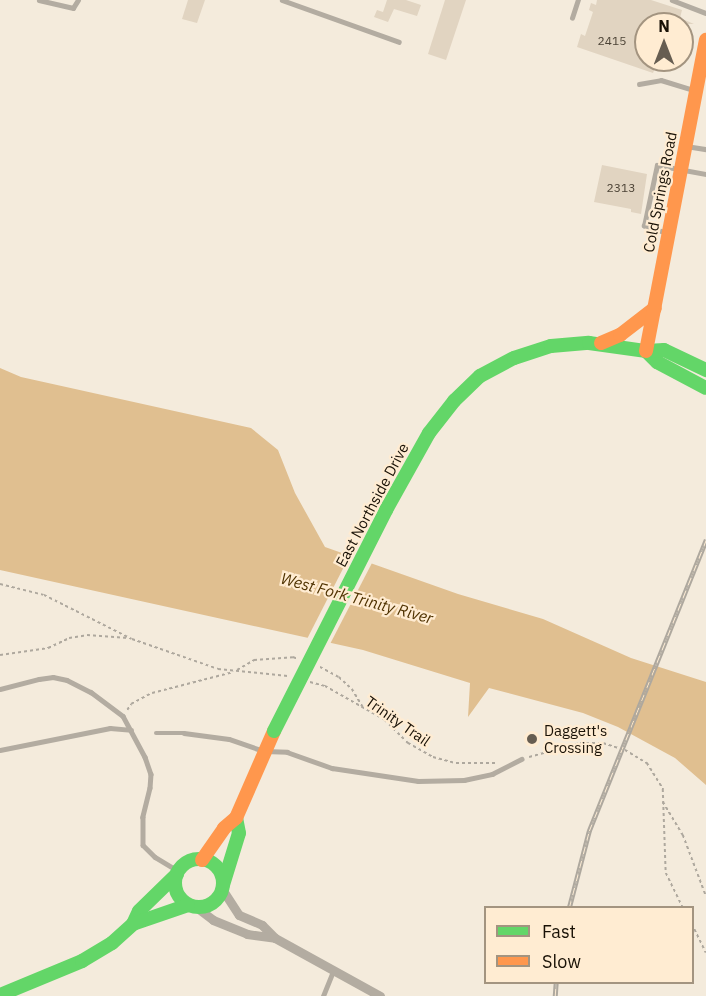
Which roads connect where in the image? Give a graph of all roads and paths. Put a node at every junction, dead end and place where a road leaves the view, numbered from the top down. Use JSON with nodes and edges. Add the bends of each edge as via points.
{"nodes":[{"id":1,"x":39,"y":0,"type":"edge"},
{"id":2,"x":78,"y":0,"type":"edge"},
{"id":3,"x":282,"y":0,"type":"edge"},
{"id":4,"x":578,"y":0,"type":"edge"},
{"id":5,"x":672,"y":0,"type":"edge"},
{"id":6,"x":706,"y":13,"type":"edge"},
{"id":7,"x":572,"y":18,"type":"dead end"},
{"id":8,"x":706,"y":40,"type":"edge"},
{"id":9,"x":399,"y":42,"type":"dead end"},
{"id":10,"x":700,"y":83,"type":"edge"},
{"id":11,"x":639,"y":84,"type":"dead end"},
{"id":12,"x":686,"y":146,"type":"junction"},
{"id":13,"x":706,"y":149,"type":"edge"},
{"id":14,"x":682,"y":171,"type":"junction"},
{"id":15,"x":706,"y":174,"type":"edge"},
{"id":16,"x":670,"y":234,"type":"junction"},
{"id":17,"x":655,"y":308,"type":"junction"},
{"id":18,"x":599,"y":344,"type":"junction"},
{"id":19,"x":646,"y":351,"type":"junction"},
{"id":20,"x":706,"y":370,"type":"edge"},
{"id":21,"x":706,"y":388,"type":"edge"},
{"id":22,"x":0,"y":584,"type":"edge"},
{"id":23,"x":132,"y":639,"type":"junction"},
{"id":24,"x":0,"y":655,"type":"edge"},
{"id":25,"x":302,"y":660,"type":"dead end"},
{"id":26,"x":312,"y":664,"type":"dead end"},
{"id":27,"x":235,"y":671,"type":"junction"},
{"id":28,"x":290,"y":676,"type":"dead end"},
{"id":29,"x":308,"y":681,"type":"dead end"},
{"id":30,"x":0,"y":688,"type":"edge"},
{"id":31,"x":364,"y":708,"type":"junction"},
{"id":32,"x":123,"y":716,"type":"junction"},
{"id":33,"x":131,"y":730,"type":"junction"},
{"id":34,"x":156,"y":733,"type":"dead end"},
{"id":35,"x":0,"y":750,"type":"edge"},
{"id":36,"x":264,"y":751,"type":"junction"},
{"id":37,"x":521,"y":759,"type":"junction"},
{"id":38,"x":663,"y":801,"type":"junction"},
{"id":39,"x":236,"y":818,"type":"junction"},
{"id":40,"x":202,"y":860,"type":"junction"},
{"id":41,"x":178,"y":872,"type":"junction"},
{"id":42,"x":223,"y":887,"type":"junction"},
{"id":43,"x":706,"y":896,"type":"edge"},
{"id":44,"x":192,"y":906,"type":"junction"},
{"id":45,"x":683,"y":906,"type":"edge"},
{"id":46,"x":133,"y":924,"type":"junction"},
{"id":47,"x":694,"y":926,"type":"edge"},
{"id":48,"x":275,"y":938,"type":"junction"},
{"id":49,"x":706,"y":953,"type":"edge"},
{"id":50,"x":334,"y":969,"type":"junction"},
{"id":51,"x":0,"y":995,"type":"edge"},
{"id":52,"x":323,"y":996,"type":"edge"},
{"id":53,"x":380,"y":996,"type":"edge"}],
"edges":[{"from":1,"to":2,"type":"lane","via":[[73,8]]},
{"from":3,"to":9,"type":"lane"},
{"from":4,"to":7,"type":"lane"},
{"from":5,"to":6,"type":"lane"},
{"from":8,"to":10,"type":"street","name":"Cold Springs Road"},
{"from":10,"to":11,"type":"lane","via":[[661,80]]},
{"from":10,"to":12,"type":"street","name":"Cold Springs Road"},
{"from":12,"to":13,"type":"lane"},
{"from":12,"to":14,"type":"street","name":"Cold Springs Road"},
{"from":14,"to":15,"type":"lane"},
{"from":14,"to":16,"type":"street","name":"Cold Springs Road"},
{"from":14,"to":16,"type":"lane","via":[[657,165],[644,226]]},
{"from":16,"to":17,"type":"street","name":"Cold Springs Road"},
{"from":17,"to":18,"type":"street","via":[[620,335]]},
{"from":17,"to":19,"type":"street","name":"Cold Springs Road"},
{"from":18,"to":19,"type":"street","name":"East Northside Drive"},
{"from":18,"to":36,"type":"street","name":"East Northside Drive","bridge":true,"via":[[551,346],[514,358],[480,376],[454,401],[429,433],[386,510]]},
{"from":19,"to":20,"type":"street","name":"East Northside Drive","via":[[664,350]]},
{"from":19,"to":21,"type":"street","name":"East Northside Drive","via":[[657,362]]},
{"from":22,"to":23,"type":"path","via":[[44,595]]},
{"from":23,"to":24,"type":"path","via":[[87,634],[48,648]]},
{"from":23,"to":27,"type":"path","via":[[218,669]]},
{"from":25,"to":27,"type":"path","via":[[254,660]]},
{"from":26,"to":31,"type":"path","via":[[339,677]]},
{"from":27,"to":28,"type":"path"},
{"from":27,"to":32,"type":"path","via":[[152,693],[131,704]]},
{"from":29,"to":31,"type":"path","name":"Trinity Trail"},
{"from":30,"to":32,"type":"lane","via":[[53,677],[67,680],[92,692]]},
{"from":31,"to":37,"type":"path","name":"Trinity Trail","via":[[385,720],[408,743],[433,757],[483,765]]},
{"from":32,"to":33,"type":"lane"},
{"from":33,"to":35,"type":"lane","via":[[110,728]]},
{"from":33,"to":41,"type":"lane","via":[[151,774],[143,817],[143,845]]},
{"from":34,"to":36,"type":"lane","via":[[217,737]]},
{"from":36,"to":37,"type":"lane","via":[[287,752],[332,768],[418,781],[464,780],[492,774]]},
{"from":36,"to":39,"type":"street","name":"East Northside Drive"},
{"from":37,"to":38,"type":"path","name":"Trinity Trail","via":[[580,743],[603,743],[647,763],[663,789]]},
{"from":38,"to":43,"type":"path","via":[[683,835]]},
{"from":38,"to":45,"type":"path","name":"Trinity Trail","via":[[666,873]]},
{"from":39,"to":40,"type":"street","name":"East Northside Drive","via":[[224,828]]},
{"from":39,"to":42,"type":"street","name":"East Northside Drive","via":[[239,833]]},
{"from":40,"to":41,"type":"street","via":[[191,861]]},
{"from":40,"to":42,"type":"street","via":[[219,870]]},
{"from":41,"to":44,"type":"street","via":[[177,894]]},
{"from":41,"to":46,"type":"street","via":[[139,911]]},
{"from":42,"to":44,"type":"street","via":[[211,904]]},
{"from":42,"to":48,"type":"street","via":[[239,915],[262,925]]},
{"from":44,"to":46,"type":"street"},
{"from":44,"to":48,"type":"street","via":[[247,934]]},
{"from":46,"to":51,"type":"street","via":[[112,943],[82,961]]},
{"from":47,"to":49,"type":"path"},
{"from":48,"to":50,"type":"street"},
{"from":50,"to":52,"type":"lane"},
{"from":50,"to":53,"type":"street"}]}
